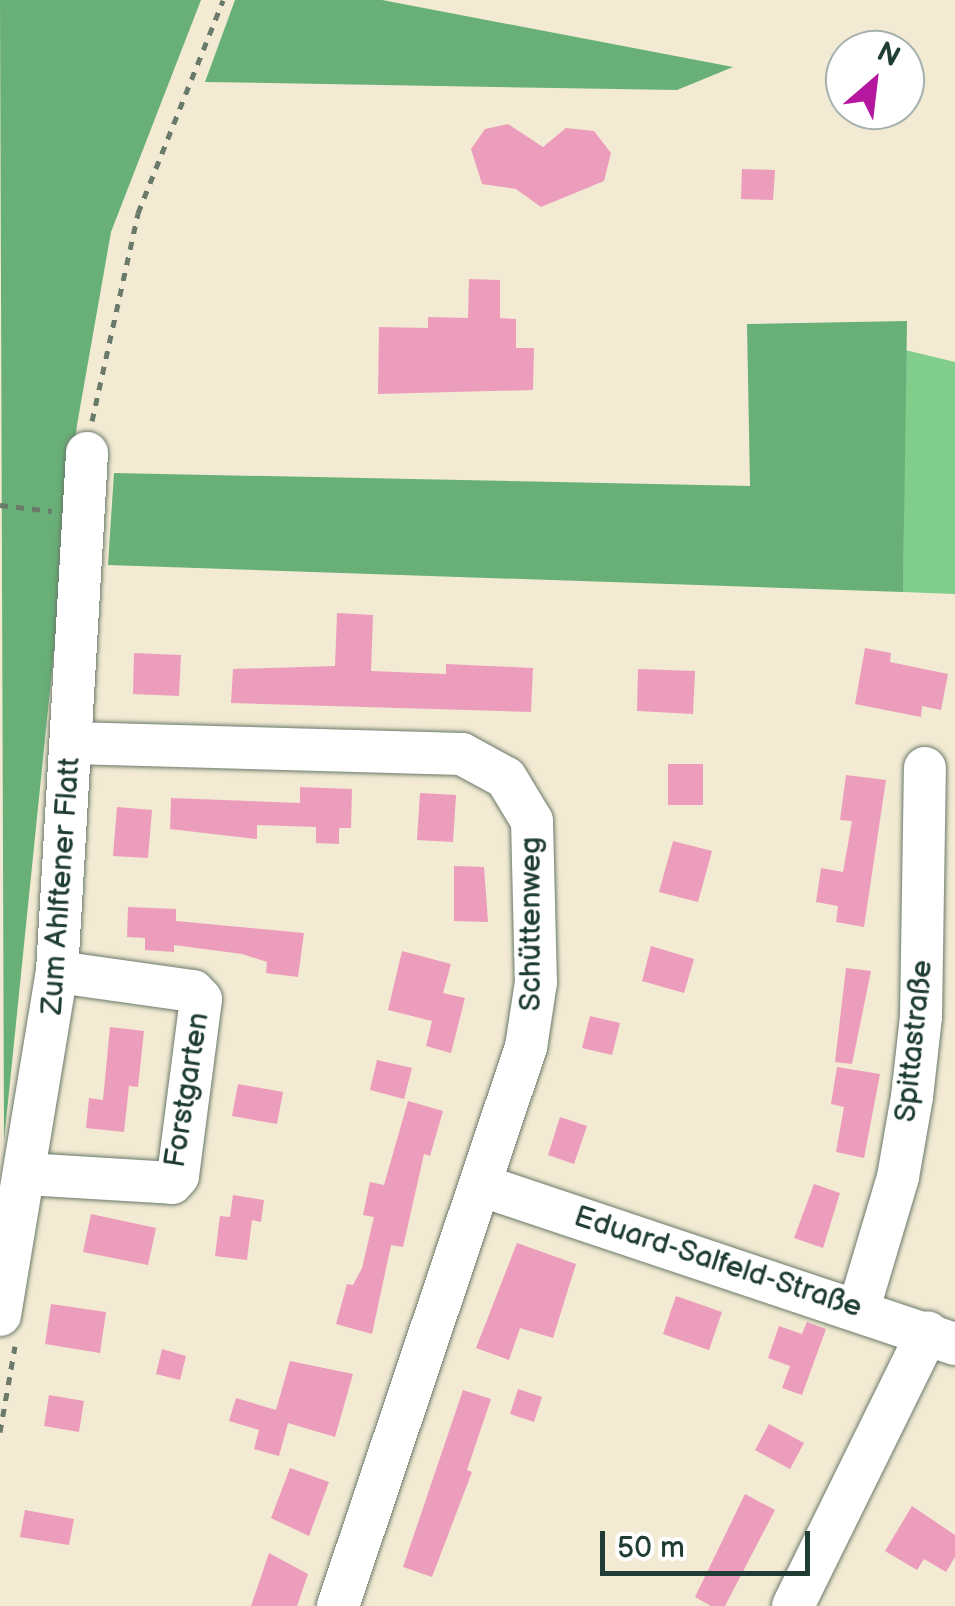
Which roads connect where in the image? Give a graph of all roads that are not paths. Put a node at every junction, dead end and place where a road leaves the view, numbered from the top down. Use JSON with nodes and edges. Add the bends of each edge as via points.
{"nodes":[{"id":1,"x":87,"y":453,"type":"road end"},
{"id":2,"x":72,"y":743,"type":"junction"},
{"id":3,"x":925,"y":768,"type":"dead end"},
{"id":4,"x":57,"y":972,"type":"junction"},
{"id":5,"x":26,"y":1174,"type":"junction"},
{"id":6,"x":480,"y":1185,"type":"junction"},
{"id":7,"x":859,"y":1308,"type":"junction"},
{"id":8,"x":0,"y":1315,"type":"edge"},
{"id":9,"x":942,"y":1338,"type":"edge"},
{"id":10,"x":810,"y":1599,"type":"edge"},
{"id":11,"x":338,"y":1606,"type":"edge"}],
"edges":[{"from":1,"to":2,"type":"street","name":"Zum Ahlftener Flatt"},
{"from":2,"to":4,"type":"street","name":"Zum Ahlftener Flatt"},
{"from":2,"to":6,"type":"street","name":"Schüttenweg","via":[[444,752],[479,759],[506,778],[526,805],[534,837],[536,982],[515,1090]]},
{"from":3,"to":7,"type":"street","name":"Spittastraße","via":[[922,981],[912,1097],[898,1178]]},
{"from":4,"to":5,"type":"street","name":"Zum Ahlftener Flatt"},
{"from":4,"to":5,"type":"street","name":"Forstgarten","via":[[193,991],[200,999],[178,1176],[172,1184]]},
{"from":5,"to":8,"type":"street","name":"Zum Ahlftener Flatt"},
{"from":6,"to":7,"type":"street","name":"Eduard-Salfeld-Straße"},
{"from":6,"to":11,"type":"street","name":"Schüttenweg"},
{"from":7,"to":9,"type":"street","name":"Eduard-Salfeld-Straße"},
{"from":9,"to":10,"type":"street"}]}
